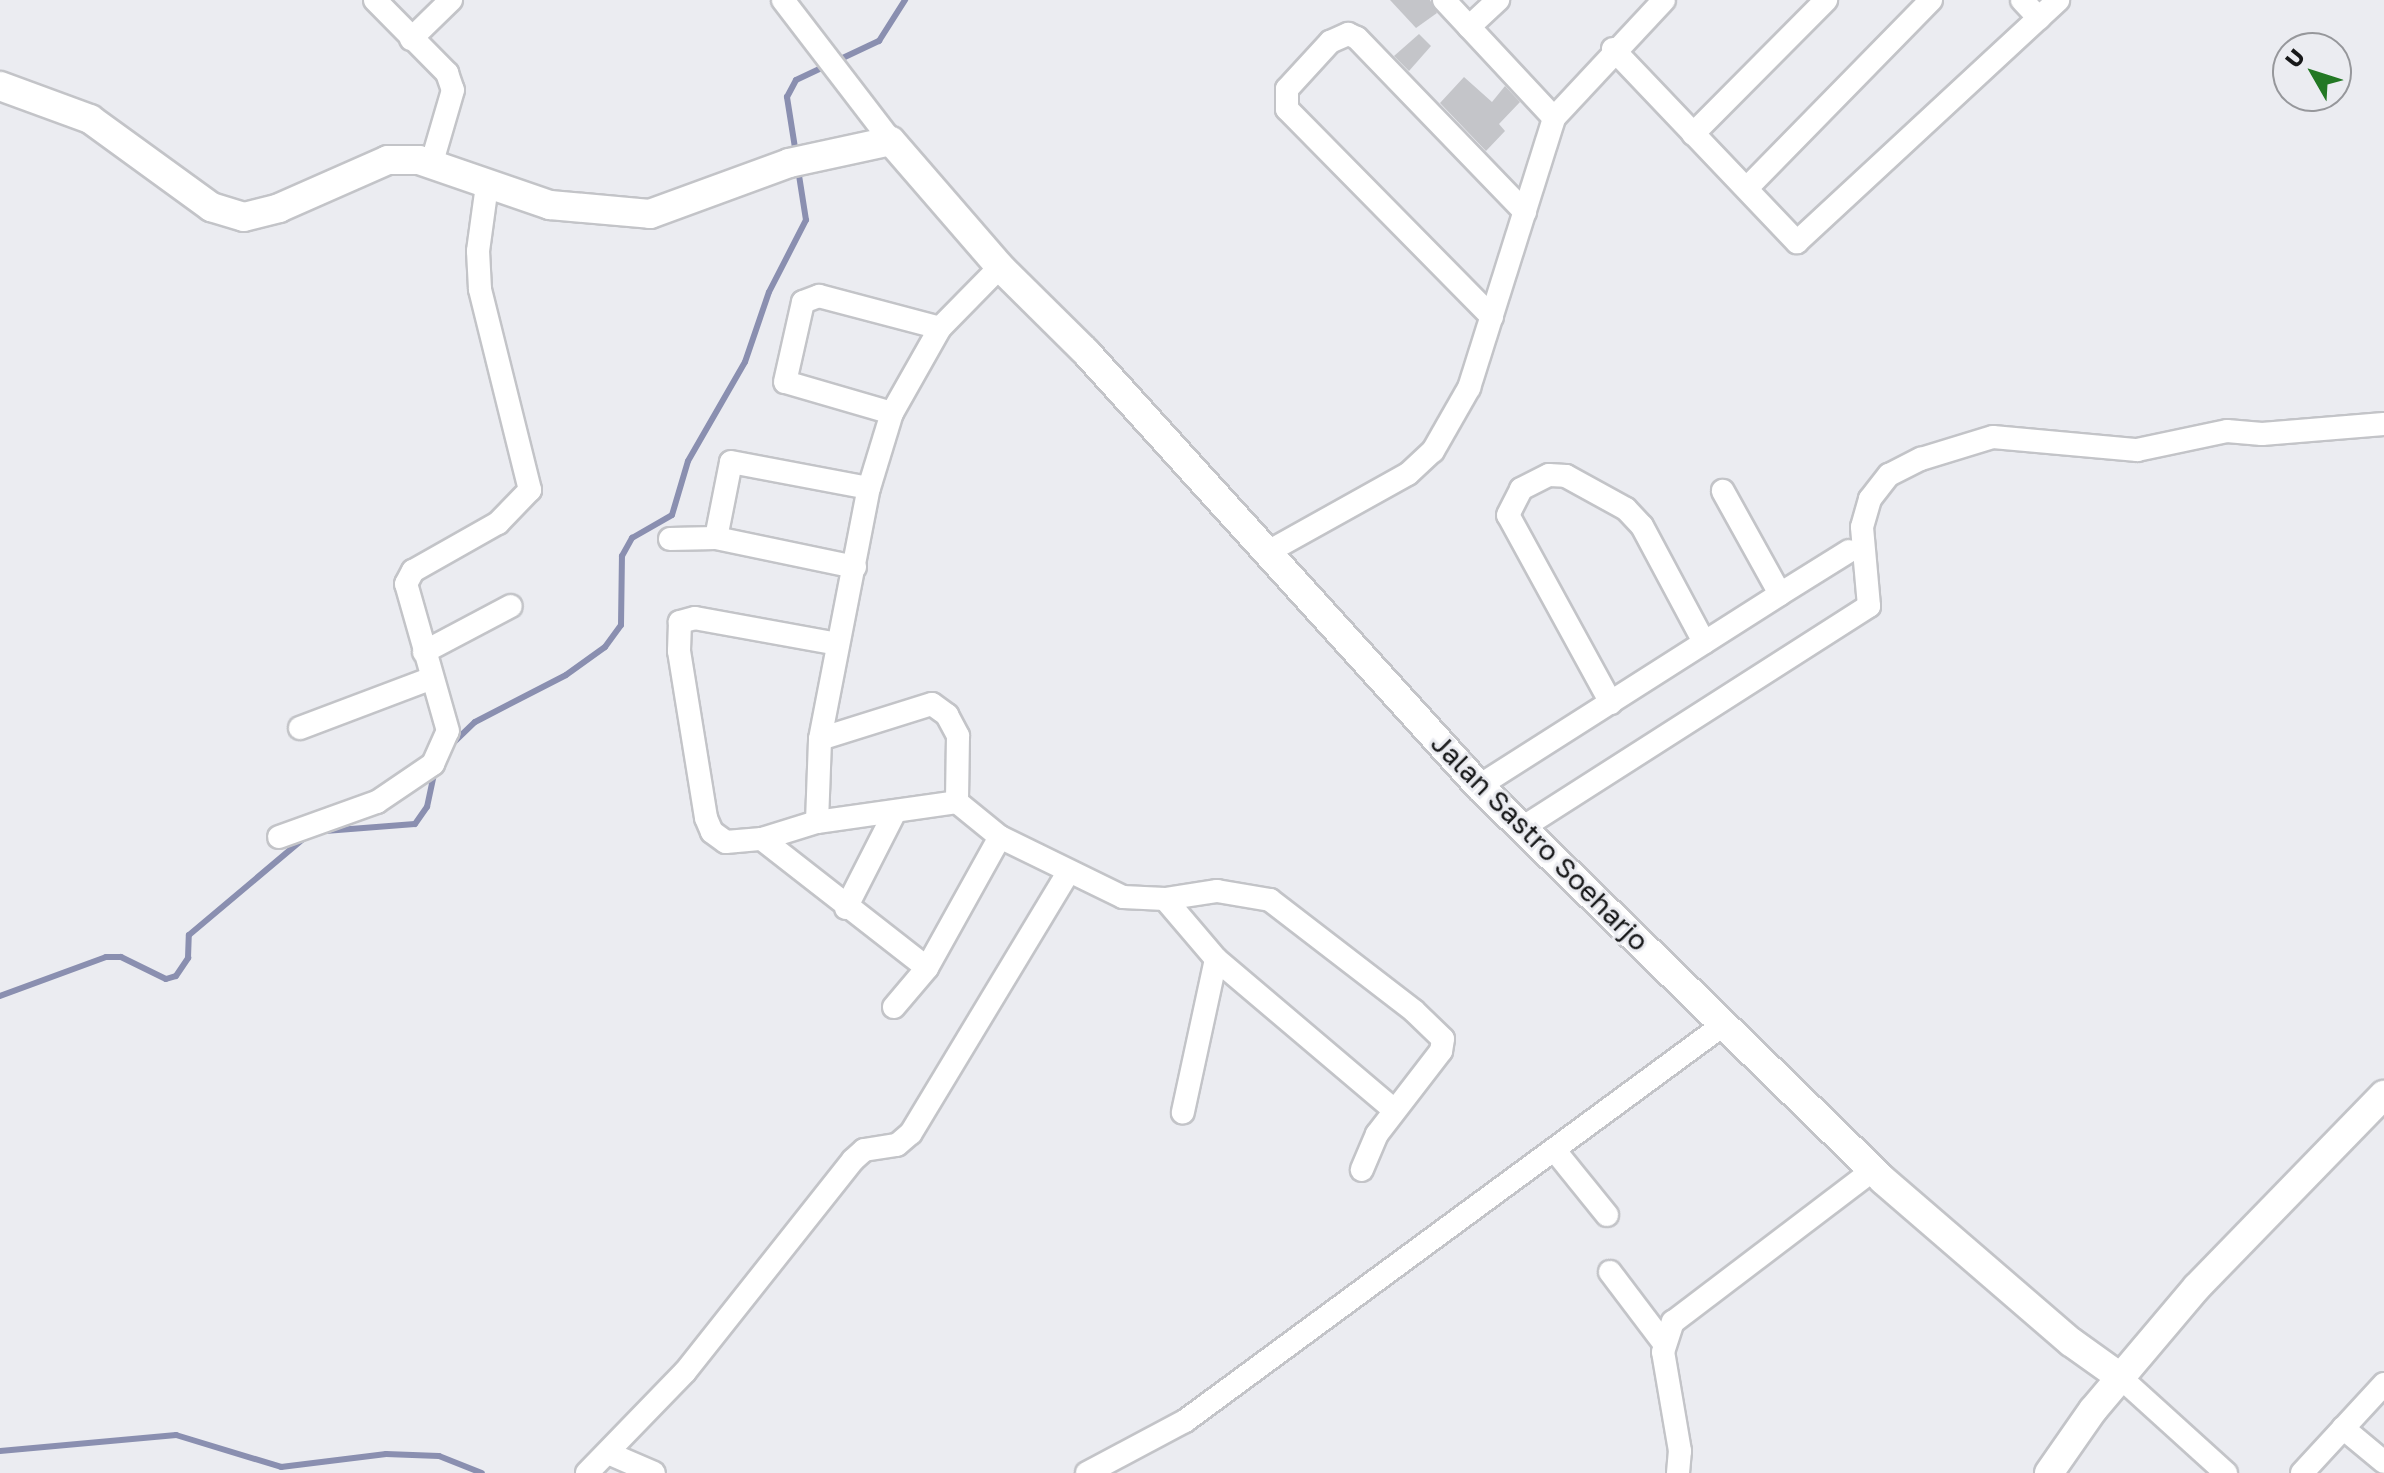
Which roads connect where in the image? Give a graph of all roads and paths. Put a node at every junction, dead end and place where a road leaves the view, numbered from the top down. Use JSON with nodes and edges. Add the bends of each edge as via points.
{"nodes":[{"id":1,"x":375,"y":0,"type":"edge"},
{"id":2,"x":451,"y":0,"type":"edge"},
{"id":3,"x":783,"y":0,"type":"edge"},
{"id":4,"x":1444,"y":0,"type":"edge"},
{"id":5,"x":1498,"y":0,"type":"edge"},
{"id":6,"x":1664,"y":0,"type":"edge"},
{"id":7,"x":1826,"y":0,"type":"edge"},
{"id":8,"x":1931,"y":0,"type":"edge"},
{"id":9,"x":2022,"y":0,"type":"edge"},
{"id":10,"x":2058,"y":0,"type":"edge"},
{"id":11,"x":2039,"y":18,"type":"junction"},
{"id":12,"x":1469,"y":27,"type":"junction"},
{"id":13,"x":411,"y":39,"type":"junction"},
{"id":14,"x":1613,"y":49,"type":"junction"},
{"id":15,"x":0,"y":86,"type":"edge"},
{"id":16,"x":1554,"y":118,"type":"junction"},
{"id":17,"x":1693,"y":134,"type":"junction"},
{"id":18,"x":891,"y":141,"type":"junction"},
{"id":19,"x":431,"y":165,"type":"junction"},
{"id":20,"x":487,"y":185,"type":"junction"},
{"id":21,"x":1747,"y":188,"type":"junction"},
{"id":22,"x":1525,"y":212,"type":"junction"},
{"id":23,"x":1000,"y":267,"type":"junction"},
{"id":24,"x":1492,"y":317,"type":"junction"},
{"id":25,"x":940,"y":328,"type":"junction"},
{"id":26,"x":892,"y":413,"type":"junction"},
{"id":27,"x":2384,"y":424,"type":"edge"},
{"id":28,"x":869,"y":488,"type":"junction"},
{"id":29,"x":1723,"y":491,"type":"dead end"},
{"id":30,"x":716,"y":538,"type":"junction"},
{"id":31,"x":670,"y":539,"type":"dead end"},
{"id":32,"x":1849,"y":551,"type":"dead end"},
{"id":33,"x":1266,"y":553,"type":"junction"},
{"id":34,"x":855,"y":567,"type":"junction"},
{"id":35,"x":1780,"y":594,"type":"junction"},
{"id":36,"x":511,"y":606,"type":"dead end"},
{"id":37,"x":1704,"y":642,"type":"junction"},
{"id":38,"x":838,"y":644,"type":"junction"},
{"id":39,"x":424,"y":652,"type":"junction"},
{"id":40,"x":432,"y":678,"type":"junction"},
{"id":41,"x":1611,"y":703,"type":"junction"},
{"id":42,"x":300,"y":728,"type":"dead end"},
{"id":43,"x":820,"y":739,"type":"junction"},
{"id":44,"x":1479,"y":786,"type":"junction"},
{"id":45,"x":957,"y":802,"type":"junction"},
{"id":46,"x":895,"y":812,"type":"junction"},
{"id":47,"x":817,"y":822,"type":"junction"},
{"id":48,"x":1522,"y":828,"type":"junction"},
{"id":49,"x":279,"y":837,"type":"dead end"},
{"id":50,"x":1000,"y":837,"type":"junction"},
{"id":51,"x":762,"y":839,"type":"junction"},
{"id":52,"x":1067,"y":874,"type":"junction"},
{"id":53,"x":1165,"y":899,"type":"junction"},
{"id":54,"x":846,"y":908,"type":"junction"},
{"id":55,"x":1216,"y":959,"type":"junction"},
{"id":56,"x":927,"y":968,"type":"junction"},
{"id":57,"x":894,"y":1007,"type":"dead end"},
{"id":58,"x":1723,"y":1025,"type":"junction"},
{"id":59,"x":2384,"y":1095,"type":"edge"},
{"id":60,"x":1394,"y":1110,"type":"junction"},
{"id":61,"x":1183,"y":1112,"type":"dead end"},
{"id":62,"x":1556,"y":1152,"type":"junction"},
{"id":63,"x":1362,"y":1170,"type":"dead end"},
{"id":64,"x":1873,"y":1170,"type":"junction"},
{"id":65,"x":1607,"y":1215,"type":"dead end"},
{"id":66,"x":1610,"y":1272,"type":"dead end"},
{"id":67,"x":1663,"y":1342,"type":"junction"},
{"id":68,"x":2120,"y":1377,"type":"junction"},
{"id":69,"x":2384,"y":1384,"type":"edge"},
{"id":70,"x":2343,"y":1428,"type":"junction"},
{"id":71,"x":608,"y":1453,"type":"junction"},
{"id":72,"x":2384,"y":1462,"type":"edge"},
{"id":73,"x":587,"y":1473,"type":"edge"},
{"id":74,"x":654,"y":1473,"type":"edge"},
{"id":75,"x":1087,"y":1473,"type":"edge"},
{"id":76,"x":1678,"y":1473,"type":"edge"},
{"id":77,"x":2049,"y":1473,"type":"edge"},
{"id":78,"x":2226,"y":1473,"type":"edge"},
{"id":79,"x":2302,"y":1473,"type":"edge"}],
"edges":[{"from":1,"to":13,"type":"street"},
{"from":2,"to":13,"type":"street"},
{"from":3,"to":18,"type":"street"},
{"from":4,"to":12,"type":"street"},
{"from":5,"to":12,"type":"street"},
{"from":6,"to":14,"type":"street"},
{"from":7,"to":17,"type":"street"},
{"from":8,"to":21,"type":"street"},
{"from":9,"to":11,"type":"street"},
{"from":10,"to":11,"type":"street"},
{"from":11,"to":21,"type":"street","via":[[1803,241],[1791,239]]},
{"from":12,"to":16,"type":"street"},
{"from":13,"to":19,"type":"street","via":[[447,73],[453,90]]},
{"from":14,"to":16,"type":"street"},
{"from":14,"to":17,"type":"street"},
{"from":15,"to":19,"type":"street","via":[[90,119],[211,207],[244,217],[279,208],[388,160]]},
{"from":16,"to":22,"type":"street"},
{"from":17,"to":21,"type":"street"},
{"from":18,"to":20,"type":"street","via":[[789,163],[650,214],[550,205]]},
{"from":18,"to":23,"type":"street","name":"Jalan Sastro Soeharjo"},
{"from":19,"to":20,"type":"street"},
{"from":20,"to":39,"type":"street","via":[[478,251],[480,289],[530,490],[498,523],[413,571],[407,595]]},
{"from":22,"to":24,"type":"street"},
{"from":22,"to":24,"type":"street","via":[[1357,38],[1348,34],[1330,42],[1287,89],[1287,109]]},
{"from":23,"to":25,"type":"street"},
{"from":23,"to":33,"type":"street","name":"Jalan Sastro Soeharjo","via":[[1085,351]]},
{"from":24,"to":33,"type":"street","via":[[1469,388],[1433,451],[1408,474]]},
{"from":25,"to":26,"type":"street"},
{"from":25,"to":26,"type":"street","via":[[819,296],[803,302],[785,382]]},
{"from":26,"to":28,"type":"street"},
{"from":27,"to":48,"type":"street","via":[[2262,434],[2227,431],[2137,450],[1993,437],[1921,459],[1889,475],[1870,499],[1862,527],[1869,606]]},
{"from":28,"to":30,"type":"street","via":[[731,462]]},
{"from":28,"to":34,"type":"street"},
{"from":29,"to":35,"type":"street"},
{"from":30,"to":31,"type":"street"},
{"from":30,"to":34,"type":"street"},
{"from":32,"to":35,"type":"street"},
{"from":33,"to":44,"type":"street","name":"Jalan Sastro Soeharjo"},
{"from":34,"to":38,"type":"street"},
{"from":35,"to":37,"type":"street"},
{"from":36,"to":39,"type":"street"},
{"from":37,"to":41,"type":"street"},
{"from":37,"to":41,"type":"street","via":[[1642,526],[1626,509],[1566,476],[1549,475],[1521,489],[1508,515]]},
{"from":38,"to":43,"type":"street"},
{"from":38,"to":51,"type":"street","via":[[695,618],[680,622],[679,651],[706,818],[712,832],[726,842]]},
{"from":39,"to":40,"type":"street"},
{"from":40,"to":42,"type":"street"},
{"from":40,"to":49,"type":"street","via":[[448,731],[433,764],[377,802]]},
{"from":41,"to":44,"type":"street"},
{"from":43,"to":45,"type":"street","via":[[932,704],[947,715],[958,736]]},
{"from":43,"to":47,"type":"street"},
{"from":44,"to":48,"type":"street","name":"Jalan Sastro Soeharjo"},
{"from":45,"to":46,"type":"street"},
{"from":45,"to":50,"type":"street"},
{"from":46,"to":47,"type":"street"},
{"from":46,"to":54,"type":"street"},
{"from":47,"to":51,"type":"street"},
{"from":48,"to":58,"type":"street","name":"Jalan Sastro Soeharjo"},
{"from":50,"to":52,"type":"street"},
{"from":50,"to":56,"type":"street"},
{"from":51,"to":54,"type":"street"},
{"from":52,"to":53,"type":"street","via":[[1123,897]]},
{"from":52,"to":71,"type":"street","via":[[911,1133],[897,1145],[864,1150],[853,1160],[764,1278]]},
{"from":53,"to":55,"type":"street"},
{"from":53,"to":60,"type":"street","via":[[1217,891],[1270,900],[1414,1011],[1443,1039],[1441,1051]]},
{"from":54,"to":56,"type":"street"},
{"from":55,"to":60,"type":"street"},
{"from":55,"to":61,"type":"street"},
{"from":56,"to":57,"type":"street"},
{"from":58,"to":62,"type":"street"},
{"from":58,"to":64,"type":"street","name":"Jalan Sastro Soeharjo"},
{"from":59,"to":68,"type":"street","via":[[2197,1287]]},
{"from":60,"to":63,"type":"street"},
{"from":62,"to":65,"type":"street"},
{"from":62,"to":75,"type":"street","via":[[1185,1421]]},
{"from":64,"to":67,"type":"street","via":[[1682,1313]]},
{"from":64,"to":68,"type":"street","name":"Jalan Sastro Soeharjo","via":[[2051,1326]]},
{"from":66,"to":67,"type":"street"},
{"from":67,"to":76,"type":"street","via":[[1680,1451]]},
{"from":68,"to":77,"type":"street"},
{"from":68,"to":78,"type":"street"},
{"from":69,"to":70,"type":"street"},
{"from":70,"to":72,"type":"street"},
{"from":70,"to":79,"type":"street"},
{"from":71,"to":73,"type":"street"},
{"from":71,"to":74,"type":"street"}]}
